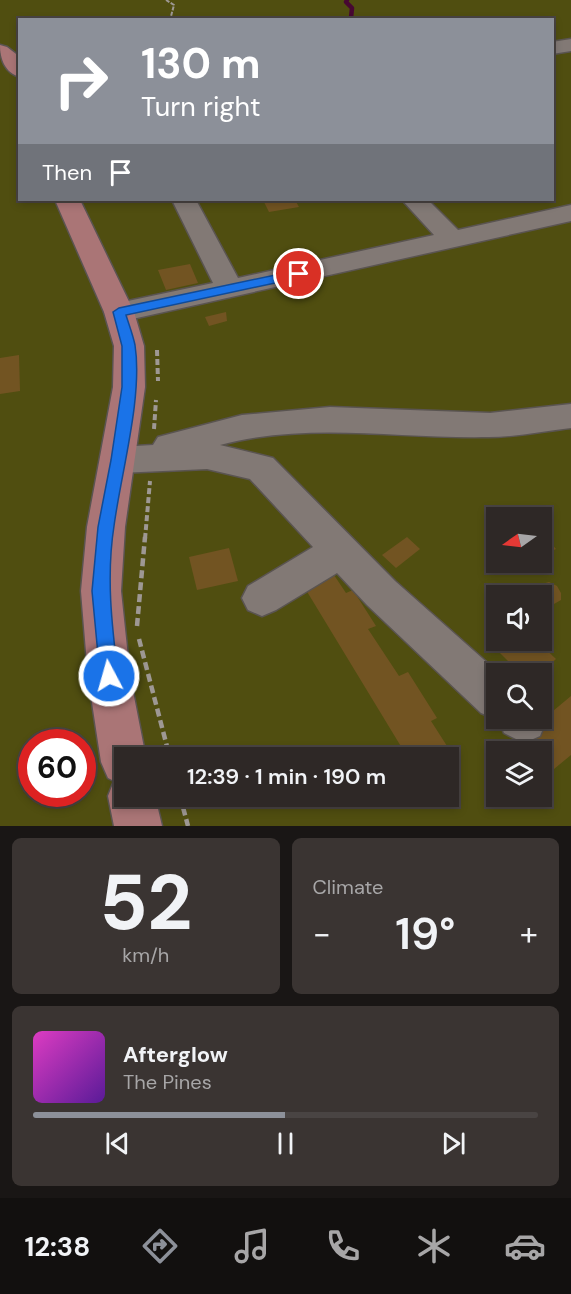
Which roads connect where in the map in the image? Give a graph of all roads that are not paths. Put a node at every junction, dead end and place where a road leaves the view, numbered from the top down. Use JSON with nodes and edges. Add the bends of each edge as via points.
{"nodes":[{"id":1,"x":571,"y":45,"type":"edge"},
{"id":2,"x":554,"y":48,"type":"edge"},
{"id":3,"x":0,"y":51,"type":"edge"},
{"id":4,"x":18,"y":68,"type":"edge"},
{"id":5,"x":67,"y":201,"type":"edge"},
{"id":6,"x":185,"y":201,"type":"edge"},
{"id":7,"x":415,"y":201,"type":"edge"},
{"id":8,"x":571,"y":213,"type":"edge"},
{"id":9,"x":453,"y":240,"type":"junction"},
{"id":10,"x":230,"y":289,"type":"junction"},
{"id":11,"x":119,"y":312,"type":"junction"},
{"id":12,"x":571,"y":416,"type":"edge"},
{"id":13,"x":119,"y":460,"type":"junction"},
{"id":14,"x":340,"y":551,"type":"junction"},
{"id":15,"x":262,"y":598,"type":"dead end"},
{"id":16,"x":486,"y":688,"type":"edge"},
{"id":17,"x":121,"y":747,"type":"edge"},
{"id":18,"x":134,"y":807,"type":"edge"},
{"id":19,"x":138,"y":826,"type":"edge"}],
"edges":[{"from":1,"to":2,"type":"street"},
{"from":3,"to":4,"type":"main road"},
{"from":5,"to":11,"type":"main road"},
{"from":6,"to":10,"type":"street"},
{"from":7,"to":9,"type":"street"},
{"from":8,"to":9,"type":"street"},
{"from":9,"to":10,"type":"street"},
{"from":10,"to":11,"type":"street"},
{"from":11,"to":13,"type":"main road","via":[[129,346],[129,387]]},
{"from":12,"to":13,"type":"street","via":[[490,425],[330,419],[242,427]]},
{"from":13,"to":14,"type":"street","via":[[207,456],[261,468]]},
{"from":13,"to":17,"type":"main road","via":[[106,527],[100,591]]},
{"from":14,"to":15,"type":"street"},
{"from":14,"to":16,"type":"street"},
{"from":18,"to":19,"type":"main road"}]}
